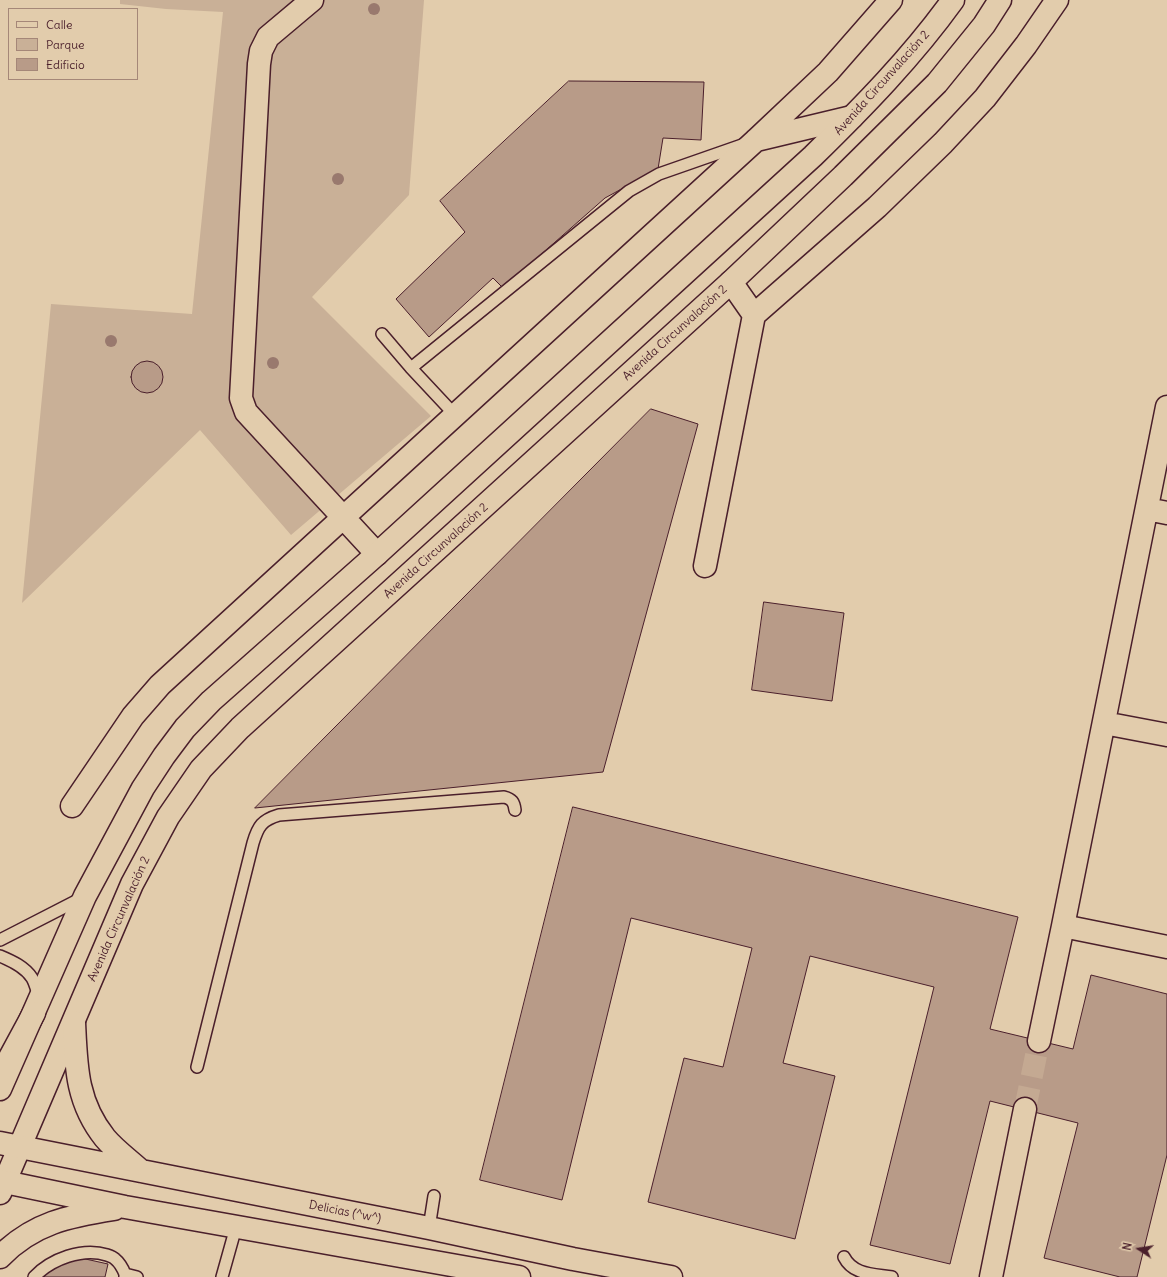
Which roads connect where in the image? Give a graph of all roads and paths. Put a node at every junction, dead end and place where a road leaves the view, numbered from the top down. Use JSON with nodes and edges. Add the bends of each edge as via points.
{"nodes":[{"id":1,"x":312,"y":0,"type":"edge"},
{"id":2,"x":891,"y":0,"type":"edge"},
{"id":3,"x":953,"y":0,"type":"edge"},
{"id":4,"x":1000,"y":0,"type":"edge"},
{"id":5,"x":1057,"y":0,"type":"edge"},
{"id":6,"x":852,"y":118,"type":"junction"},
{"id":7,"x":756,"y":140,"type":"junction"},
{"id":8,"x":731,"y":282,"type":"junction"},
{"id":9,"x":754,"y":315,"type":"junction"},
{"id":10,"x":382,"y":334,"type":"dead end"},
{"id":11,"x":411,"y":368,"type":"junction"},
{"id":12,"x":1167,"y":407,"type":"edge"},
{"id":13,"x":455,"y":415,"type":"junction"},
{"id":14,"x":1157,"y":511,"type":"edge"},
{"id":15,"x":343,"y":517,"type":"junction"},
{"id":16,"x":377,"y":554,"type":"junction"},
{"id":17,"x":705,"y":566,"type":"dead end"},
{"id":18,"x":1104,"y":723,"type":"junction"},
{"id":19,"x":1167,"y":735,"type":"edge"},
{"id":20,"x":72,"y":806,"type":"dead end"},
{"id":21,"x":515,"y":810,"type":"dead end"},
{"id":22,"x":85,"y":896,"type":"junction"},
{"id":23,"x":1063,"y":926,"type":"junction"},
{"id":24,"x":0,"y":940,"type":"edge"},
{"id":25,"x":1167,"y":947,"type":"edge"},
{"id":26,"x":0,"y":956,"type":"edge"},
{"id":27,"x":37,"y":1006,"type":"junction"},
{"id":28,"x":74,"y":1022,"type":"junction"},
{"id":29,"x":1039,"y":1041,"type":"tunnel mouth"},
{"id":30,"x":197,"y":1067,"type":"dead end"},
{"id":31,"x":0,"y":1070,"type":"edge"},
{"id":32,"x":0,"y":1090,"type":"edge"},
{"id":33,"x":1025,"y":1109,"type":"tunnel mouth"},
{"id":34,"x":10,"y":1144,"type":"edge"},
{"id":35,"x":141,"y":1171,"type":"junction"},
{"id":36,"x":2,"y":1185,"type":"edge"},
{"id":37,"x":434,"y":1196,"type":"dead end"},
{"id":38,"x":125,"y":1207,"type":"junction"},
{"id":39,"x":236,"y":1228,"type":"junction"},
{"id":40,"x":428,"y":1228,"type":"junction"},
{"id":41,"x":0,"y":1257,"type":"edge"},
{"id":42,"x":844,"y":1257,"type":"dead end"},
{"id":43,"x":125,"y":1276,"type":"edge"},
{"id":44,"x":34,"y":1277,"type":"edge"},
{"id":45,"x":137,"y":1277,"type":"edge"},
{"id":46,"x":222,"y":1277,"type":"edge"},
{"id":47,"x":519,"y":1277,"type":"edge"},
{"id":48,"x":671,"y":1277,"type":"edge"},
{"id":49,"x":892,"y":1277,"type":"edge"},
{"id":50,"x":990,"y":1277,"type":"edge"}],
"edges":[{"from":1,"to":15,"type":"main road","via":[[268,37],[261,51],[241,398],[246,412]]},
{"from":2,"to":7,"type":"main road","via":[[828,72]]},
{"from":3,"to":6,"type":"main road","name":"Avenida Circunvalación 2","via":[[894,73]]},
{"from":4,"to":8,"type":"main road","name":"Avenida Circunvalación 2","via":[[984,25],[937,83]]},
{"from":5,"to":9,"type":"main road","via":[[985,98],[943,143],[877,207]]},
{"from":6,"to":7,"type":"main road"},
{"from":6,"to":16,"type":"main road","name":"Avenida Circunvalación 2"},
{"from":7,"to":11,"type":"lane","via":[[659,174],[629,191]]},
{"from":7,"to":13,"type":"main road"},
{"from":8,"to":9,"type":"main road"},
{"from":8,"to":28,"type":"main road","name":"Avenida Circunvalación 2","via":[[240,728],[201,769],[168,817],[132,884]]},
{"from":9,"to":17,"type":"main road"},
{"from":10,"to":11,"type":"lane"},
{"from":11,"to":13,"type":"lane"},
{"from":12,"to":14,"type":"main road"},
{"from":13,"to":15,"type":"main road"},
{"from":14,"to":18,"type":"main road"},
{"from":15,"to":16,"type":"main road"},
{"from":15,"to":20,"type":"main road","via":[[160,685],[133,716]]},
{"from":16,"to":22,"type":"main road","name":"Avenida Circunvalación 2","via":[[211,701],[185,728],[143,788]]},
{"from":18,"to":19,"type":"main road"},
{"from":18,"to":23,"type":"main road"},
{"from":21,"to":30,"type":"lane","via":[[514,802],[504,797],[279,815],[261,823],[252,843]]},
{"from":22,"to":24,"type":"lane"},
{"from":22,"to":27,"type":"main road","name":"Avenida Circunvalación 2"},
{"from":23,"to":25,"type":"main road"},
{"from":23,"to":29,"type":"main road"},
{"from":26,"to":27,"type":"lane","via":[[11,960],[32,978]]},
{"from":27,"to":31,"type":"main road","via":[[8,1061]]},
{"from":27,"to":32,"type":"main road","name":"Avenida Circunvalación 2"},
{"from":28,"to":34,"type":"main road","name":"Avenida Circunvalación 2"},
{"from":28,"to":35,"type":"main road","via":[[76,1068],[88,1112],[105,1138]]},
{"from":33,"to":50,"type":"main road"},
{"from":34,"to":35,"type":"main road","name":"Delicias (^w^)"},
{"from":34,"to":36,"type":"main road","name":"Avenida Circunvalación 2"},
{"from":35,"to":40,"type":"main road","name":"Delicias (^w^)"},
{"from":36,"to":38,"type":"main road"},
{"from":37,"to":40,"type":"lane"},
{"from":38,"to":39,"type":"main road"},
{"from":38,"to":41,"type":"main road","via":[[70,1217],[43,1227],[21,1239]]},
{"from":39,"to":46,"type":"lane"},
{"from":39,"to":47,"type":"main road"},
{"from":40,"to":48,"type":"main road","name":"Delicias (^w^)"},
{"from":42,"to":49,"type":"lane","via":[[854,1269]]},
{"from":43,"to":44,"type":"lane","via":[[121,1264],[114,1258],[83,1252],[61,1259]]},
{"from":43,"to":45,"type":"lane"}]}
